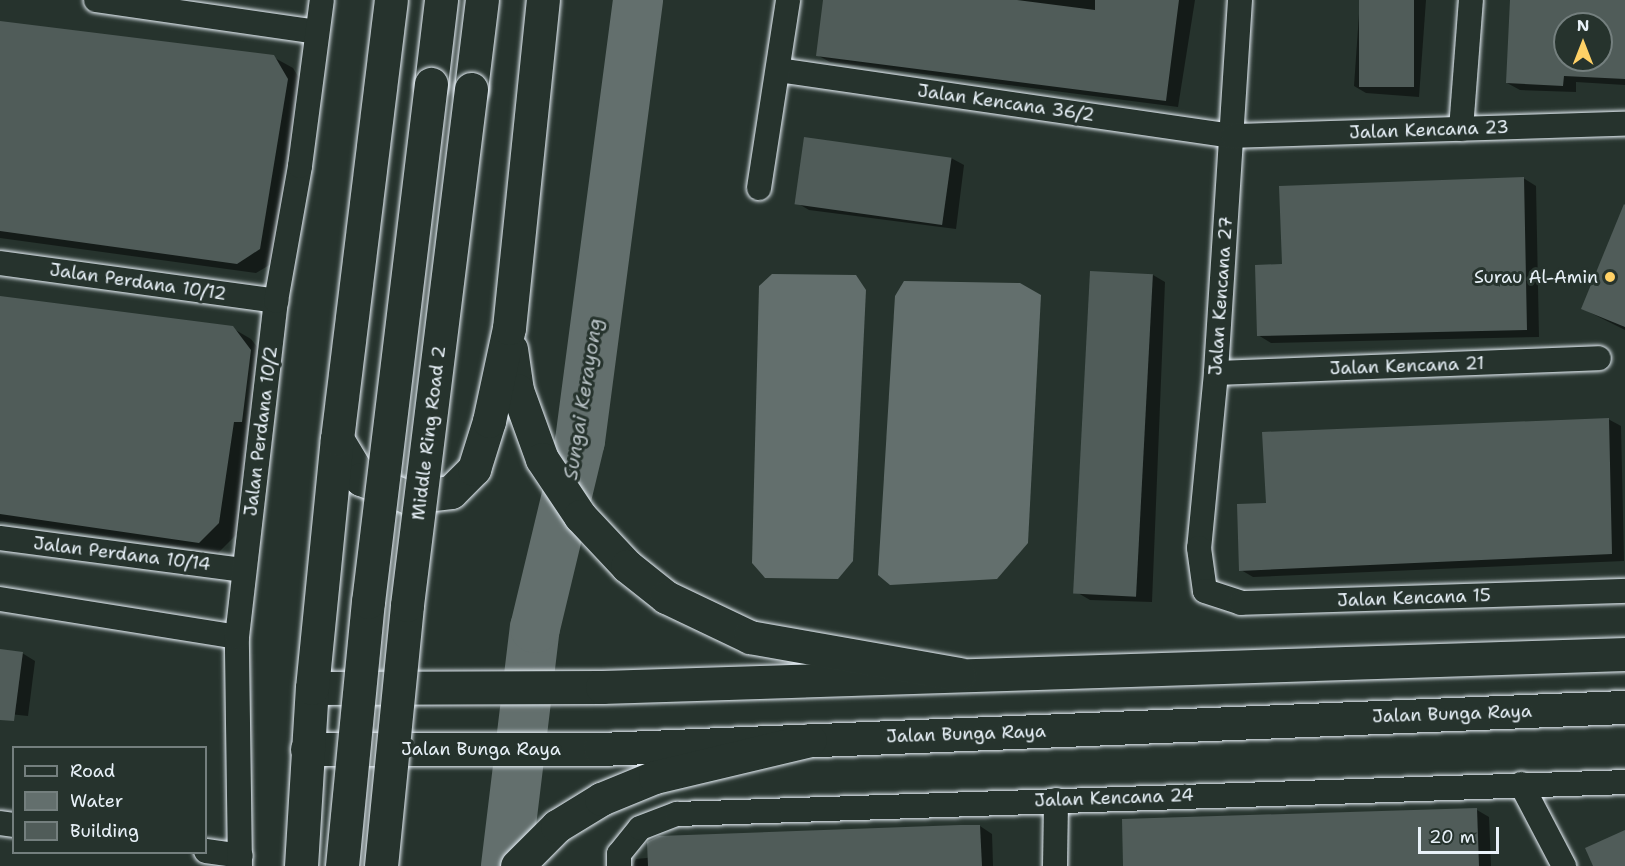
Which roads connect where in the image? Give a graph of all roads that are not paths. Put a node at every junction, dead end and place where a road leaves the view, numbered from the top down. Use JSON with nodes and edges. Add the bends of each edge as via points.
{"nodes":[{"id":1,"x":96,"y":0,"type":"edge"},
{"id":2,"x":322,"y":0,"type":"edge"},
{"id":3,"x":391,"y":0,"type":"edge"},
{"id":4,"x":441,"y":0,"type":"edge"},
{"id":5,"x":482,"y":0,"type":"edge"},
{"id":6,"x":543,"y":0,"type":"edge"},
{"id":7,"x":788,"y":0,"type":"edge"},
{"id":8,"x":1240,"y":0,"type":"edge"},
{"id":9,"x":1472,"y":0,"type":"edge"},
{"id":10,"x":317,"y":32,"type":"junction"},
{"id":11,"x":778,"y":70,"type":"junction"},
{"id":12,"x":1625,"y":124,"type":"edge"},
{"id":13,"x":1461,"y":129,"type":"junction"},
{"id":14,"x":1233,"y":136,"type":"junction"},
{"id":15,"x":759,"y":188,"type":"dead end"},
{"id":16,"x":0,"y":262,"type":"edge"},
{"id":17,"x":276,"y":301,"type":"junction"},
{"id":18,"x":508,"y":328,"type":"junction"},
{"id":19,"x":1599,"y":358,"type":"dead end"},
{"id":20,"x":1216,"y":373,"type":"junction"},
{"id":21,"x":336,"y":439,"type":"junction"},
{"id":22,"x":0,"y":538,"type":"edge"},
{"id":23,"x":244,"y":570,"type":"junction"},
{"id":24,"x":1205,"y":591,"type":"joint"},
{"id":25,"x":1625,"y":591,"type":"edge"},
{"id":26,"x":0,"y":599,"type":"edge"},
{"id":27,"x":237,"y":637,"type":"junction"},
{"id":28,"x":1625,"y":654,"type":"edge"},
{"id":29,"x":959,"y":674,"type":"junction"},
{"id":30,"x":312,"y":688,"type":"junction"},
{"id":31,"x":1625,"y":708,"type":"edge"},
{"id":32,"x":810,"y":740,"type":"junction"},
{"id":33,"x":308,"y":749,"type":"junction"},
{"id":34,"x":1625,"y":782,"type":"edge"},
{"id":35,"x":1521,"y":784,"type":"junction"},
{"id":36,"x":1056,"y":800,"type":"junction"},
{"id":37,"x":207,"y":851,"type":"edge"},
{"id":38,"x":619,"y":860,"type":"edge"},
{"id":39,"x":241,"y":861,"type":"edge"},
{"id":40,"x":301,"y":866,"type":"edge"},
{"id":41,"x":342,"y":866,"type":"edge"},
{"id":42,"x":381,"y":866,"type":"edge"},
{"id":43,"x":517,"y":866,"type":"edge"},
{"id":44,"x":1055,"y":866,"type":"edge"},
{"id":45,"x":1564,"y":866,"type":"edge"}],
"edges":[{"from":1,"to":10,"type":"street"},
{"from":2,"to":10,"type":"street","name":"Jalan Perdana 10/2"},
{"from":3,"to":21,"type":"main road"},
{"from":4,"to":41,"type":"main road","bridge":true,"via":[[368,602]]},
{"from":5,"to":42,"type":"main road","name":"Middle Ring Road 2","bridge":true,"via":[[407,605]]},
{"from":6,"to":18,"type":"main road"},
{"from":7,"to":11,"type":"street"},
{"from":8,"to":14,"type":"street","name":"Jalan Kencana 27"},
{"from":9,"to":13,"type":"street"},
{"from":10,"to":17,"type":"street","name":"Jalan Perdana 10/2","via":[[300,166]]},
{"from":11,"to":14,"type":"street","name":"Jalan Kencana 36/2"},
{"from":11,"to":15,"type":"street"},
{"from":12,"to":13,"type":"street","name":"Jalan Kencana 23"},
{"from":13,"to":14,"type":"street","name":"Jalan Kencana 23"},
{"from":14,"to":20,"type":"street","name":"Jalan Kencana 27"},
{"from":16,"to":17,"type":"street","name":"Jalan Perdana 10/12"},
{"from":17,"to":23,"type":"street","name":"Jalan Perdana 10/2"},
{"from":18,"to":21,"type":"main road","via":[[489,421],[474,469],[451,492],[408,496],[361,479]]},
{"from":18,"to":29,"type":"main road","via":[[517,390],[542,459],[580,516],[627,566],[666,597],[750,637]]},
{"from":19,"to":20,"type":"street","name":"Jalan Kencana 21"},
{"from":20,"to":24,"type":"street","name":"Jalan Kencana 27","via":[[1199,548]]},
{"from":21,"to":30,"type":"main road"},
{"from":22,"to":23,"type":"street","name":"Jalan Perdana 10/14"},
{"from":23,"to":27,"type":"street","name":"Jalan Perdana 10/2"},
{"from":24,"to":25,"type":"street","name":"Jalan Kencana 15","via":[[1241,603]]},
{"from":26,"to":27,"type":"street"},
{"from":27,"to":39,"type":"street","name":"Jalan Perdana 10/2"},
{"from":28,"to":29,"type":"main road"},
{"from":29,"to":30,"type":"main road","via":[[602,687]]},
{"from":30,"to":33,"type":"main road"},
{"from":31,"to":32,"type":"main road","name":"Jalan Bunga Raya"},
{"from":32,"to":33,"type":"main road","name":"Jalan Bunga Raya","via":[[600,749]]},
{"from":32,"to":43,"type":"main road","via":[[655,777],[601,799],[557,826]]},
{"from":33,"to":40,"type":"main road"},
{"from":34,"to":35,"type":"street","name":"Jalan Kencana 24"},
{"from":35,"to":36,"type":"street","name":"Jalan Kencana 24"},
{"from":35,"to":45,"type":"street"},
{"from":36,"to":38,"type":"street","name":"Jalan Kencana 24","via":[[677,814],[640,828]]},
{"from":36,"to":44,"type":"street"},
{"from":37,"to":39,"type":"street"}]}
